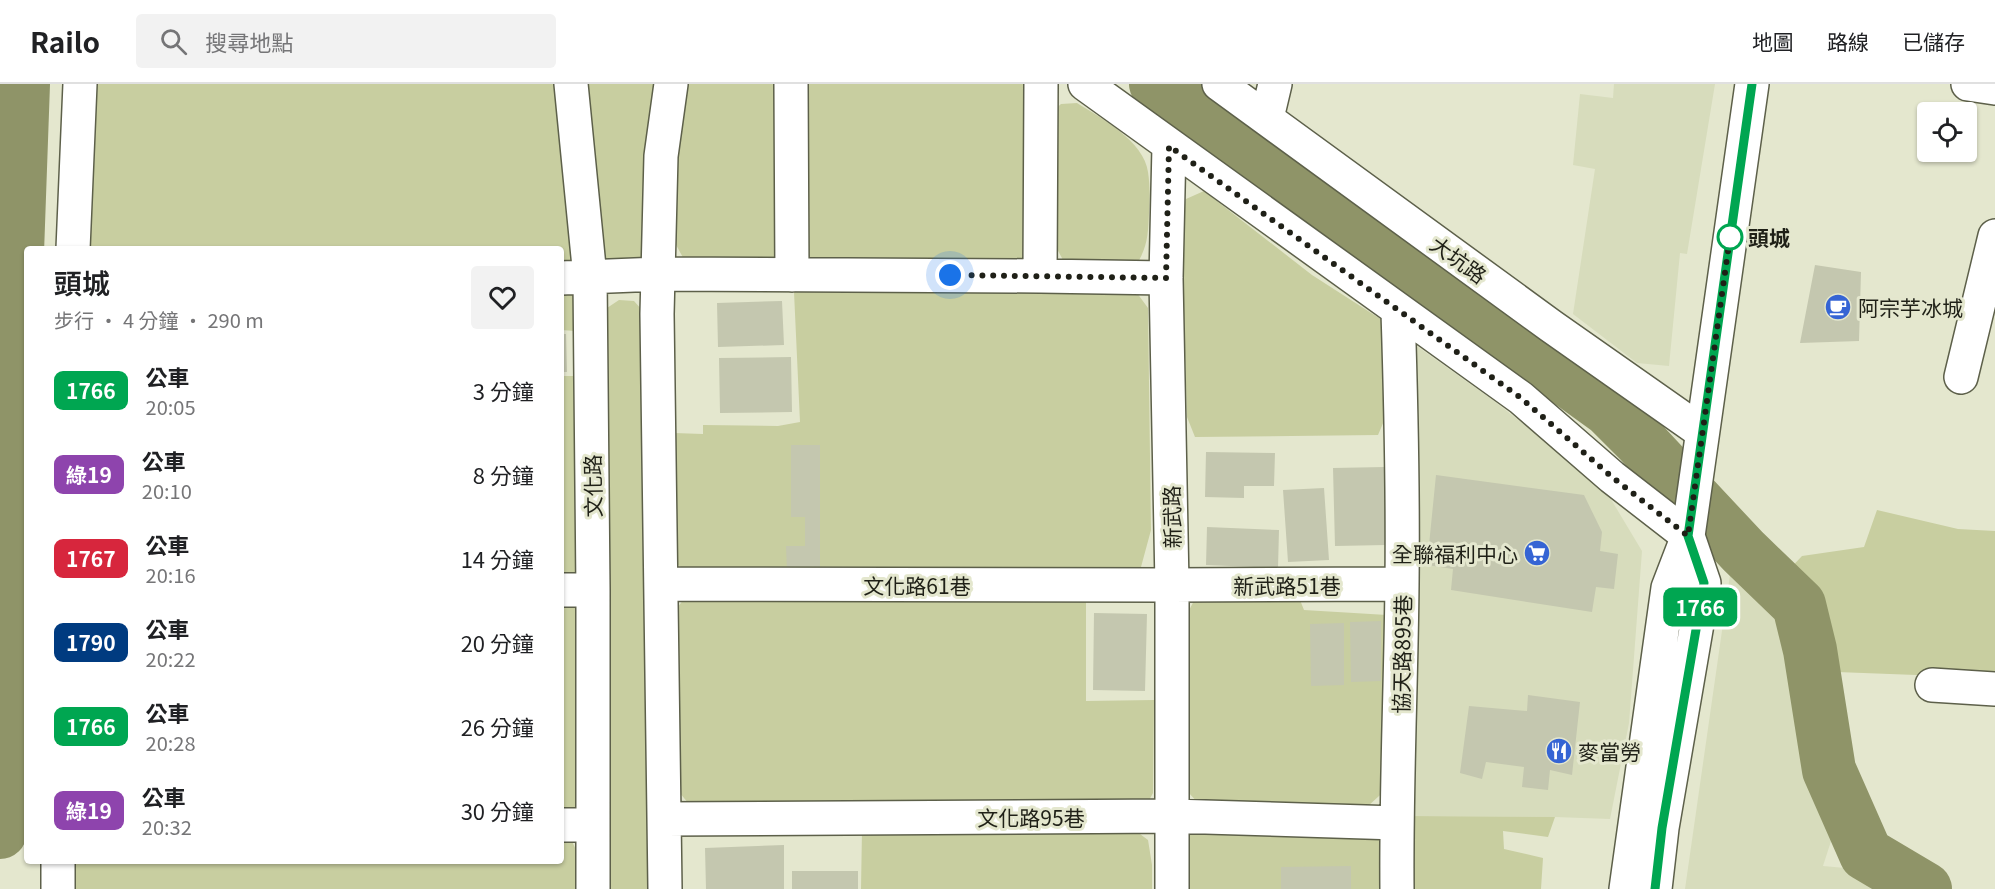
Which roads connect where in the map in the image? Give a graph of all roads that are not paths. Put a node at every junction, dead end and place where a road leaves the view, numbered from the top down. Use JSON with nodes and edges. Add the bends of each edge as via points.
{"nodes":[{"id":1,"x":80,"y":84,"type":"edge"},
{"id":2,"x":571,"y":84,"type":"edge"},
{"id":3,"x":671,"y":84,"type":"edge"},
{"id":4,"x":791,"y":84,"type":"edge"},
{"id":5,"x":1041,"y":84,"type":"edge"},
{"id":6,"x":1085,"y":84,"type":"edge"},
{"id":7,"x":1219,"y":84,"type":"edge"},
{"id":8,"x":1275,"y":84,"type":"edge"},
{"id":9,"x":1752,"y":84,"type":"edge"},
{"id":10,"x":1968,"y":84,"type":"edge"},
{"id":11,"x":1995,"y":88,"type":"edge"},
{"id":12,"x":1267,"y":118,"type":"junction"},
{"id":13,"x":1169,"y":146,"type":"junction"},
{"id":14,"x":1995,"y":236,"type":"edge"},
{"id":15,"x":73,"y":246,"type":"edge"},
{"id":16,"x":658,"y":274,"type":"junction"},
{"id":17,"x":792,"y":275,"type":"junction"},
{"id":18,"x":1040,"y":276,"type":"junction"},
{"id":19,"x":575,"y":277,"type":"edge"},
{"id":20,"x":1166,"y":278,"type":"junction"},
{"id":21,"x":1398,"y":312,"type":"junction"},
{"id":22,"x":1961,"y":377,"type":"dead end"},
{"id":23,"x":1702,"y":432,"type":"junction"},
{"id":24,"x":1688,"y":536,"type":"junction"},
{"id":25,"x":662,"y":584,"type":"junction"},
{"id":26,"x":1402,"y":584,"type":"junction"},
{"id":27,"x":1172,"y":585,"type":"junction"},
{"id":28,"x":577,"y":590,"type":"edge"},
{"id":29,"x":1932,"y":685,"type":"dead end"},
{"id":30,"x":1995,"y":688,"type":"edge"},
{"id":31,"x":1172,"y":816,"type":"junction"},
{"id":32,"x":665,"y":819,"type":"junction"},
{"id":33,"x":1397,"y":823,"type":"junction"},
{"id":34,"x":577,"y":825,"type":"edge"},
{"id":35,"x":58,"y":864,"type":"edge"},
{"id":36,"x":58,"y":889,"type":"edge"},
{"id":37,"x":592,"y":889,"type":"edge"},
{"id":38,"x":665,"y":889,"type":"edge"},
{"id":39,"x":1172,"y":889,"type":"edge"},
{"id":40,"x":1397,"y":889,"type":"edge"},
{"id":41,"x":1626,"y":889,"type":"edge"},
{"id":42,"x":1655,"y":889,"type":"edge"}],
"edges":[{"from":1,"to":15,"type":"street"},
{"from":2,"to":19,"type":"street","name":"文化路"},
{"from":3,"to":16,"type":"street","via":[[661,156]]},
{"from":4,"to":17,"type":"street"},
{"from":5,"to":18,"type":"street"},
{"from":6,"to":13,"type":"street"},
{"from":7,"to":12,"type":"street","name":"大坑路"},
{"from":8,"to":12,"type":"street"},
{"from":9,"to":23,"type":"street"},
{"from":10,"to":11,"type":"street"},
{"from":12,"to":23,"type":"street","name":"大坑路"},
{"from":13,"to":20,"type":"street","name":"新武路"},
{"from":13,"to":21,"type":"street"},
{"from":14,"to":22,"type":"street"},
{"from":16,"to":17,"type":"street"},
{"from":16,"to":19,"type":"street"},
{"from":16,"to":25,"type":"street"},
{"from":17,"to":18,"type":"street"},
{"from":18,"to":20,"type":"street"},
{"from":19,"to":28,"type":"street","name":"文化路"},
{"from":20,"to":27,"type":"street","name":"新武路"},
{"from":21,"to":24,"type":"street","via":[[1521,398]]},
{"from":21,"to":26,"type":"street","name":"協天路895巷"},
{"from":23,"to":24,"type":"street"},
{"from":24,"to":41,"type":"street","via":[[1668,588]]},
{"from":24,"to":42,"type":"street","via":[[1704,583]]},
{"from":25,"to":27,"type":"street","name":"文化路61巷"},
{"from":25,"to":32,"type":"street"},
{"from":26,"to":27,"type":"street","name":"新武路51巷"},
{"from":26,"to":33,"type":"street","name":"協天路895巷"},
{"from":27,"to":31,"type":"street","name":"新武路"},
{"from":28,"to":34,"type":"street","name":"文化路"},
{"from":29,"to":30,"type":"street"},
{"from":31,"to":32,"type":"street","name":"文化路95巷"},
{"from":31,"to":33,"type":"street","name":"文化路95巷"},
{"from":31,"to":39,"type":"street","name":"新武路"},
{"from":32,"to":38,"type":"street"},
{"from":33,"to":40,"type":"street","name":"協天路895巷"},
{"from":34,"to":37,"type":"street","name":"文化路"},
{"from":35,"to":36,"type":"street"}]}
